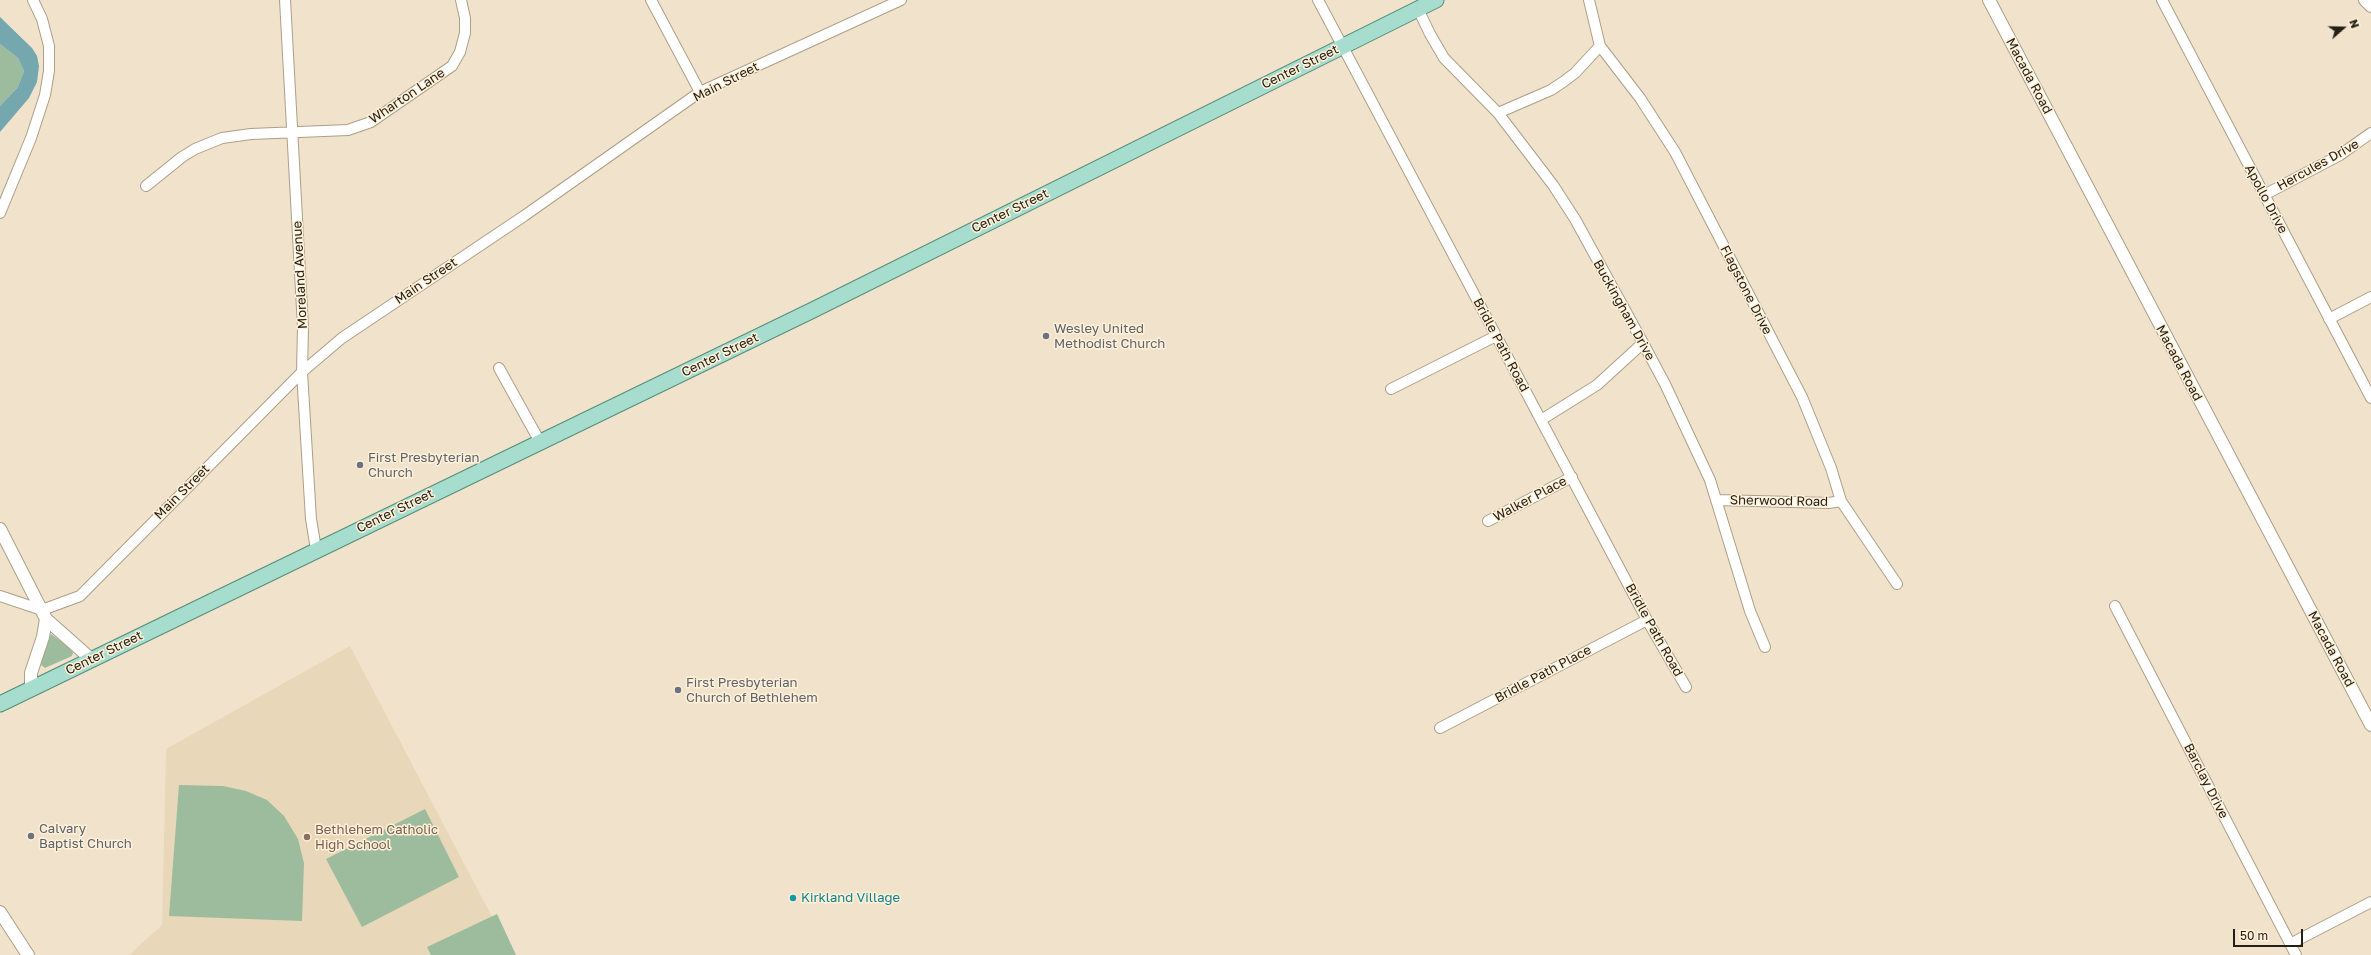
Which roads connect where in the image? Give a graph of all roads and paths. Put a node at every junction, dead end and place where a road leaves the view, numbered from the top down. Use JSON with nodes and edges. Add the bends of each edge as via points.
{"nodes":[{"id":1,"x":33,"y":0,"type":"edge"},
{"id":2,"x":285,"y":0,"type":"edge"},
{"id":3,"x":461,"y":0,"type":"edge"},
{"id":4,"x":651,"y":0,"type":"edge"},
{"id":5,"x":901,"y":0,"type":"edge"},
{"id":6,"x":1318,"y":0,"type":"edge"},
{"id":7,"x":1436,"y":0,"type":"edge"},
{"id":8,"x":1590,"y":0,"type":"edge"},
{"id":9,"x":1989,"y":0,"type":"edge"},
{"id":10,"x":2162,"y":0,"type":"edge"},
{"id":11,"x":2365,"y":0,"type":"edge"},
{"id":12,"x":2371,"y":6,"type":"edge"},
{"id":13,"x":1418,"y":9,"type":"junction"},
{"id":14,"x":1342,"y":46,"type":"junction"},
{"id":15,"x":1600,"y":46,"type":"junction"},
{"id":16,"x":700,"y":92,"type":"junction"},
{"id":17,"x":1498,"y":114,"type":"junction"},
{"id":18,"x":292,"y":132,"type":"junction"},
{"id":19,"x":2371,"y":133,"type":"edge"},
{"id":20,"x":146,"y":186,"type":"dead end"},
{"id":21,"x":2264,"y":195,"type":"junction"},
{"id":22,"x":0,"y":213,"type":"edge"},
{"id":23,"x":2371,"y":297,"type":"edge"},
{"id":24,"x":2329,"y":319,"type":"junction"},
{"id":25,"x":1496,"y":336,"type":"junction"},
{"id":26,"x":1643,"y":343,"type":"junction"},
{"id":27,"x":499,"y":368,"type":"dead end"},
{"id":28,"x":302,"y":372,"type":"junction"},
{"id":29,"x":1391,"y":389,"type":"dead end"},
{"id":30,"x":2371,"y":398,"type":"edge"},
{"id":31,"x":1541,"y":420,"type":"junction"},
{"id":32,"x":540,"y":442,"type":"junction"},
{"id":33,"x":1572,"y":477,"type":"junction"},
{"id":34,"x":1717,"y":500,"type":"junction"},
{"id":35,"x":1841,"y":501,"type":"junction"},
{"id":36,"x":1488,"y":521,"type":"dead end"},
{"id":37,"x":0,"y":529,"type":"edge"},
{"id":38,"x":316,"y":549,"type":"junction"},
{"id":39,"x":1897,"y":584,"type":"dead end"},
{"id":40,"x":0,"y":596,"type":"edge"},
{"id":41,"x":2115,"y":606,"type":"dead end"},
{"id":42,"x":44,"y":615,"type":"junction"},
{"id":43,"x":1647,"y":620,"type":"junction"},
{"id":44,"x":1765,"y":647,"type":"dead end"},
{"id":45,"x":91,"y":659,"type":"junction"},
{"id":46,"x":1686,"y":687,"type":"dead end"},
{"id":47,"x":31,"y":689,"type":"junction"},
{"id":48,"x":0,"y":704,"type":"edge"},
{"id":49,"x":2371,"y":725,"type":"edge"},
{"id":50,"x":1440,"y":728,"type":"dead end"},
{"id":51,"x":2371,"y":902,"type":"edge"},
{"id":52,"x":0,"y":912,"type":"edge"},
{"id":53,"x":2290,"y":944,"type":"junction"},
{"id":54,"x":28,"y":955,"type":"edge"},
{"id":55,"x":2296,"y":955,"type":"edge"}],
"edges":[{"from":1,"to":22,"type":"street","via":[[42,19],[49,46],[49,71],[33,131]]},
{"from":2,"to":18,"type":"street","name":"Moreland Avenue"},
{"from":3,"to":18,"type":"street","name":"Wharton Lane","via":[[466,18],[465,33],[456,60],[444,72],[372,122],[348,130]]},
{"from":4,"to":16,"type":"street"},
{"from":5,"to":16,"type":"street","name":"Main Street"},
{"from":6,"to":14,"type":"street","name":"Bridle Path Road"},
{"from":7,"to":13,"type":"main road","name":"Center Street"},
{"from":8,"to":15,"type":"street","name":"Flagstone Drive"},
{"from":9,"to":49,"type":"street","name":"Macada Road"},
{"from":10,"to":21,"type":"street","name":"Apollo Drive"},
{"from":11,"to":12,"type":"street"},
{"from":13,"to":14,"type":"main road","name":"Center Street"},
{"from":13,"to":17,"type":"street","name":"Buckingham Drive","via":[[1444,58]]},
{"from":14,"to":25,"type":"street","name":"Bridle Path Road"},
{"from":14,"to":32,"type":"main road","name":"Center Street","via":[[827,303]]},
{"from":15,"to":17,"type":"street","via":[[1575,73],[1551,90]]},
{"from":15,"to":35,"type":"street","name":"Flagstone Drive","via":[[1640,98],[1675,152],[1802,397],[1831,468]]},
{"from":16,"to":28,"type":"street","name":"Main Street","via":[[524,216],[342,338]]},
{"from":17,"to":26,"type":"street","name":"Buckingham Drive","via":[[1537,161],[1568,208]]},
{"from":18,"to":20,"type":"street","name":"Wharton Lane","via":[[236,136],[209,143],[182,157]]},
{"from":18,"to":28,"type":"street","name":"Moreland Avenue","via":[[303,327]]},
{"from":19,"to":21,"type":"street","name":"Hercules Drive","via":[[2345,152]]},
{"from":21,"to":24,"type":"street","name":"Apollo Drive"},
{"from":23,"to":24,"type":"street"},
{"from":24,"to":30,"type":"street","name":"Apollo Drive"},
{"from":25,"to":29,"type":"street"},
{"from":25,"to":31,"type":"street","name":"Bridle Path Road"},
{"from":26,"to":31,"type":"street","via":[[1597,385]]},
{"from":26,"to":34,"type":"street","name":"Buckingham Drive","via":[[1703,464]]},
{"from":27,"to":32,"type":"street"},
{"from":28,"to":38,"type":"street","name":"Moreland Avenue","via":[[311,519]]},
{"from":28,"to":42,"type":"street","name":"Main Street","via":[[80,596]]},
{"from":31,"to":33,"type":"street","name":"Bridle Path Road"},
{"from":32,"to":38,"type":"main road","name":"Center Street"},
{"from":33,"to":36,"type":"street","name":"Walker Place"},
{"from":33,"to":43,"type":"street","name":"Bridle Path Road"},
{"from":34,"to":35,"type":"street","name":"Sherwood Road","via":[[1829,503]]},
{"from":34,"to":44,"type":"street","name":"Buckingham Drive","via":[[1750,610]]},
{"from":35,"to":39,"type":"street","name":"Flagstone Drive"},
{"from":37,"to":42,"type":"street"},
{"from":38,"to":45,"type":"main road","name":"Center Street"},
{"from":40,"to":42,"type":"street"},
{"from":41,"to":53,"type":"street","name":"Barclay Drive"},
{"from":42,"to":45,"type":"street"},
{"from":42,"to":47,"type":"street","via":[[43,637],[31,673]]},
{"from":43,"to":46,"type":"street","name":"Bridle Path Road"},
{"from":43,"to":50,"type":"street","name":"Bridle Path Place"},
{"from":45,"to":47,"type":"main road","name":"Center Street"},
{"from":47,"to":48,"type":"main road","name":"Center Street"},
{"from":51,"to":53,"type":"street"},
{"from":52,"to":54,"type":"street"},
{"from":53,"to":55,"type":"street","name":"Barclay Drive"}]}
